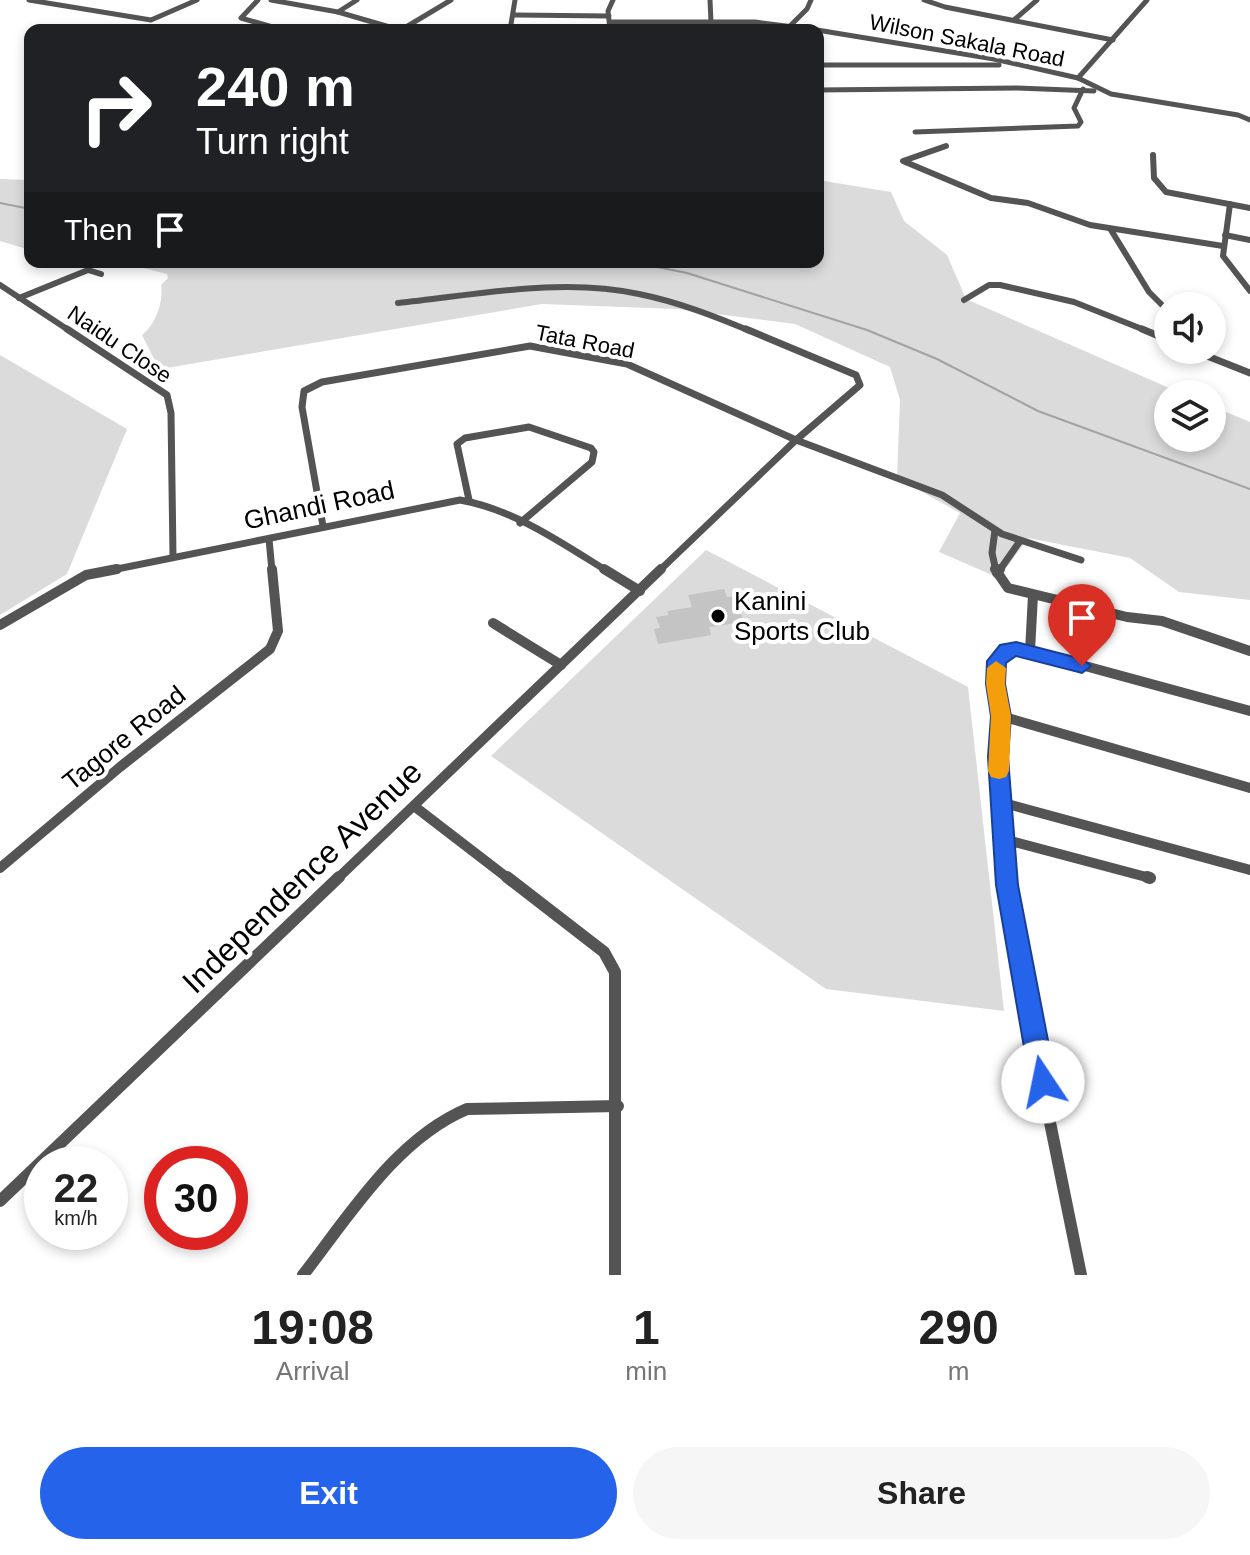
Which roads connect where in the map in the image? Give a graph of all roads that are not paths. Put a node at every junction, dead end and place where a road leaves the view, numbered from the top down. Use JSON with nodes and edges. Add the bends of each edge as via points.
{"nodes":[{"id":1,"x":29,"y":0,"type":"edge"},
{"id":2,"x":197,"y":0,"type":"edge"},
{"id":3,"x":258,"y":0,"type":"edge"},
{"id":4,"x":271,"y":0,"type":"edge"},
{"id":5,"x":357,"y":0,"type":"edge"},
{"id":6,"x":451,"y":0,"type":"edge"},
{"id":7,"x":515,"y":0,"type":"edge"},
{"id":8,"x":613,"y":0,"type":"edge"},
{"id":9,"x":710,"y":0,"type":"edge"},
{"id":10,"x":811,"y":0,"type":"edge"},
{"id":11,"x":924,"y":0,"type":"edge"},
{"id":12,"x":1037,"y":0,"type":"edge"},
{"id":13,"x":1147,"y":0,"type":"edge"},
{"id":14,"x":338,"y":12,"type":"junction"},
{"id":15,"x":515,"y":15,"type":"junction"},
{"id":16,"x":610,"y":19,"type":"junction"},
{"id":17,"x":1014,"y":20,"type":"junction"},
{"id":18,"x":711,"y":22,"type":"junction"},
{"id":19,"x":262,"y":24,"type":"edge"},
{"id":20,"x":380,"y":24,"type":"edge"},
{"id":21,"x":411,"y":24,"type":"edge"},
{"id":22,"x":512,"y":24,"type":"edge"},
{"id":23,"x":610,"y":24,"type":"edge"},
{"id":24,"x":738,"y":24,"type":"edge"},
{"id":25,"x":796,"y":24,"type":"edge"},
{"id":26,"x":824,"y":33,"type":"edge"},
{"id":27,"x":1113,"y":40,"type":"junction"},
{"id":28,"x":824,"y":65,"type":"edge"},
{"id":29,"x":1019,"y":65,"type":"junction"},
{"id":30,"x":1078,"y":78,"type":"junction"},
{"id":31,"x":1083,"y":89,"type":"junction"},
{"id":32,"x":824,"y":90,"type":"edge"},
{"id":33,"x":1111,"y":94,"type":"junction"},
{"id":34,"x":1250,"y":114,"type":"edge"},
{"id":35,"x":1238,"y":115,"type":"junction"},
{"id":36,"x":1250,"y":120,"type":"edge"},
{"id":37,"x":915,"y":132,"type":"dead end"},
{"id":38,"x":946,"y":146,"type":"dead end"},
{"id":39,"x":1153,"y":155,"type":"dead end"},
{"id":40,"x":1230,"y":204,"type":"junction"},
{"id":41,"x":1250,"y":208,"type":"edge"},
{"id":42,"x":1111,"y":230,"type":"junction"},
{"id":43,"x":1225,"y":235,"type":"junction"},
{"id":44,"x":1250,"y":240,"type":"edge"},
{"id":45,"x":1223,"y":246,"type":"junction"},
{"id":46,"x":101,"y":274,"type":"dead end"},
{"id":47,"x":0,"y":285,"type":"edge"},
{"id":48,"x":1250,"y":291,"type":"edge"},
{"id":49,"x":1154,"y":297,"type":"edge"},
{"id":50,"x":19,"y":298,"type":"junction"},
{"id":51,"x":964,"y":300,"type":"dead end"},
{"id":52,"x":398,"y":303,"type":"dead end"},
{"id":53,"x":1154,"y":334,"type":"edge"},
{"id":54,"x":1226,"y":363,"type":"edge"},
{"id":55,"x":1250,"y":373,"type":"edge"},
{"id":56,"x":796,"y":440,"type":"junction"},
{"id":57,"x":469,"y":500,"type":"junction"},
{"id":58,"x":520,"y":523,"type":"junction"},
{"id":59,"x":323,"y":526,"type":"junction"},
{"id":60,"x":995,"y":530,"type":"junction"},
{"id":61,"x":269,"y":539,"type":"junction"},
{"id":62,"x":1020,"y":541,"type":"junction"},
{"id":63,"x":173,"y":556,"type":"junction"},
{"id":64,"x":1081,"y":560,"type":"dead end"},
{"id":65,"x":997,"y":573,"type":"junction"},
{"id":66,"x":640,"y":591,"type":"junction"},
{"id":67,"x":1033,"y":595,"type":"junction"},
{"id":68,"x":493,"y":623,"type":"dead end"},
{"id":69,"x":0,"y":625,"type":"edge"},
{"id":70,"x":1030,"y":651,"type":"junction"},
{"id":71,"x":1250,"y":651,"type":"edge"},
{"id":72,"x":561,"y":665,"type":"junction"},
{"id":73,"x":1250,"y":711,"type":"edge"},
{"id":74,"x":1001,"y":716,"type":"junction"},
{"id":75,"x":1250,"y":788,"type":"edge"},
{"id":76,"x":1000,"y":802,"type":"junction"},
{"id":77,"x":414,"y":806,"type":"junction"},
{"id":78,"x":1003,"y":839,"type":"junction"},
{"id":79,"x":0,"y":868,"type":"edge"},
{"id":80,"x":1250,"y":870,"type":"edge"},
{"id":81,"x":1150,"y":878,"type":"dead end"},
{"id":82,"x":618,"y":1106,"type":"junction"},
{"id":83,"x":0,"y":1201,"type":"edge"},
{"id":84,"x":303,"y":1275,"type":"edge"},
{"id":85,"x":615,"y":1275,"type":"edge"},
{"id":86,"x":1081,"y":1275,"type":"edge"}],
"edges":[{"from":1,"to":2,"type":"street","via":[[151,20]]},
{"from":3,"to":19,"type":"street","via":[[241,18]]},
{"from":4,"to":14,"type":"street"},
{"from":5,"to":14,"type":"street"},
{"from":6,"to":21,"type":"street"},
{"from":7,"to":15,"type":"street"},
{"from":8,"to":16,"type":"street"},
{"from":9,"to":18,"type":"street"},
{"from":10,"to":25,"type":"street"},
{"from":11,"to":17,"type":"street"},
{"from":12,"to":17,"type":"street"},
{"from":13,"to":27,"type":"street"},
{"from":14,"to":20,"type":"street"},
{"from":15,"to":16,"type":"street","name":"Wilson Sakala Road"},
{"from":15,"to":22,"type":"street"},
{"from":16,"to":18,"type":"street","name":"Wilson Sakala Road"},
{"from":16,"to":23,"type":"street"},
{"from":17,"to":27,"type":"street"},
{"from":18,"to":24,"type":"street","name":"Wilson Sakala Road"},
{"from":26,"to":29,"type":"street","name":"Wilson Sakala Road"},
{"from":27,"to":30,"type":"street"},
{"from":28,"to":29,"type":"street"},
{"from":29,"to":30,"type":"street","name":"Wilson Sakala Road"},
{"from":30,"to":33,"type":"street","name":"Wilson Sakala Road"},
{"from":31,"to":32,"type":"street"},
{"from":31,"to":33,"type":"street"},
{"from":31,"to":37,"type":"street","via":[[1074,108],[1082,124],[1078,126]]},
{"from":33,"to":35,"type":"street"},
{"from":34,"to":35,"type":"street"},
{"from":35,"to":36,"type":"street"},
{"from":38,"to":42,"type":"street","via":[[903,161],[991,198],[1028,203]]},
{"from":39,"to":40,"type":"street","via":[[1154,178],[1166,192]]},
{"from":40,"to":41,"type":"street"},
{"from":40,"to":43,"type":"street"},
{"from":42,"to":45,"type":"street"},
{"from":42,"to":49,"type":"street"},
{"from":43,"to":44,"type":"street"},
{"from":43,"to":45,"type":"street"},
{"from":45,"to":48,"type":"street","via":[[1227,264]]},
{"from":46,"to":50,"type":"street","via":[[88,270]]},
{"from":47,"to":50,"type":"street","name":"Naidu Close"},
{"from":50,"to":63,"type":"street","name":"Naidu Close","via":[[167,395]]},
{"from":51,"to":53,"type":"street","via":[[994,284],[1074,302]]},
{"from":52,"to":56,"type":"street","name":"Independence Avenue","via":[[580,287],[637,293],[701,311],[856,375],[860,385]]},
{"from":54,"to":55,"type":"street"},
{"from":56,"to":59,"type":"street","name":"Tata Road","via":[[627,364],[536,347],[322,382],[304,391],[302,407]]},
{"from":56,"to":60,"type":"street","name":"Tata Road","via":[[942,495]]},
{"from":56,"to":66,"type":"street","name":"Independence Avenue"},
{"from":57,"to":58,"type":"street"},
{"from":57,"to":58,"type":"street","via":[[457,444],[465,438],[523,427],[591,448],[592,462]]},
{"from":57,"to":59,"type":"street","name":"Ghandi Road"},
{"from":58,"to":66,"type":"street"},
{"from":59,"to":61,"type":"street","name":"Ghandi Road"},
{"from":60,"to":62,"type":"street","name":"Tata Road"},
{"from":60,"to":65,"type":"street","via":[[990,545]]},
{"from":61,"to":63,"type":"street","name":"Ghandi Road"},
{"from":61,"to":79,"type":"street","name":"Tagore Road","via":[[278,631],[274,643]]},
{"from":62,"to":64,"type":"street","name":"Tata Road"},
{"from":62,"to":65,"type":"street"},
{"from":63,"to":69,"type":"street","name":"Ghandi Road","via":[[77,579]]},
{"from":65,"to":67,"type":"street","via":[[1003,585]]},
{"from":66,"to":72,"type":"street","name":"Independence Avenue"},
{"from":67,"to":70,"type":"street"},
{"from":67,"to":71,"type":"street","via":[[1162,621]]},
{"from":68,"to":72,"type":"street"},
{"from":70,"to":73,"type":"street"},
{"from":70,"to":74,"type":"street","via":[[1006,650],[997,661]]},
{"from":72,"to":77,"type":"street","name":"Independence Avenue"},
{"from":74,"to":75,"type":"street"},
{"from":74,"to":76,"type":"street"},
{"from":76,"to":78,"type":"street"},
{"from":76,"to":80,"type":"street"},
{"from":77,"to":82,"type":"street","via":[[611,962],[617,984]]},
{"from":77,"to":83,"type":"street","name":"Independence Avenue"},
{"from":78,"to":81,"type":"street"},
{"from":78,"to":86,"type":"street","via":[[1023,977]]},
{"from":82,"to":84,"type":"street","via":[[467,1109],[447,1116],[378,1183]]},
{"from":82,"to":85,"type":"street"}]}
